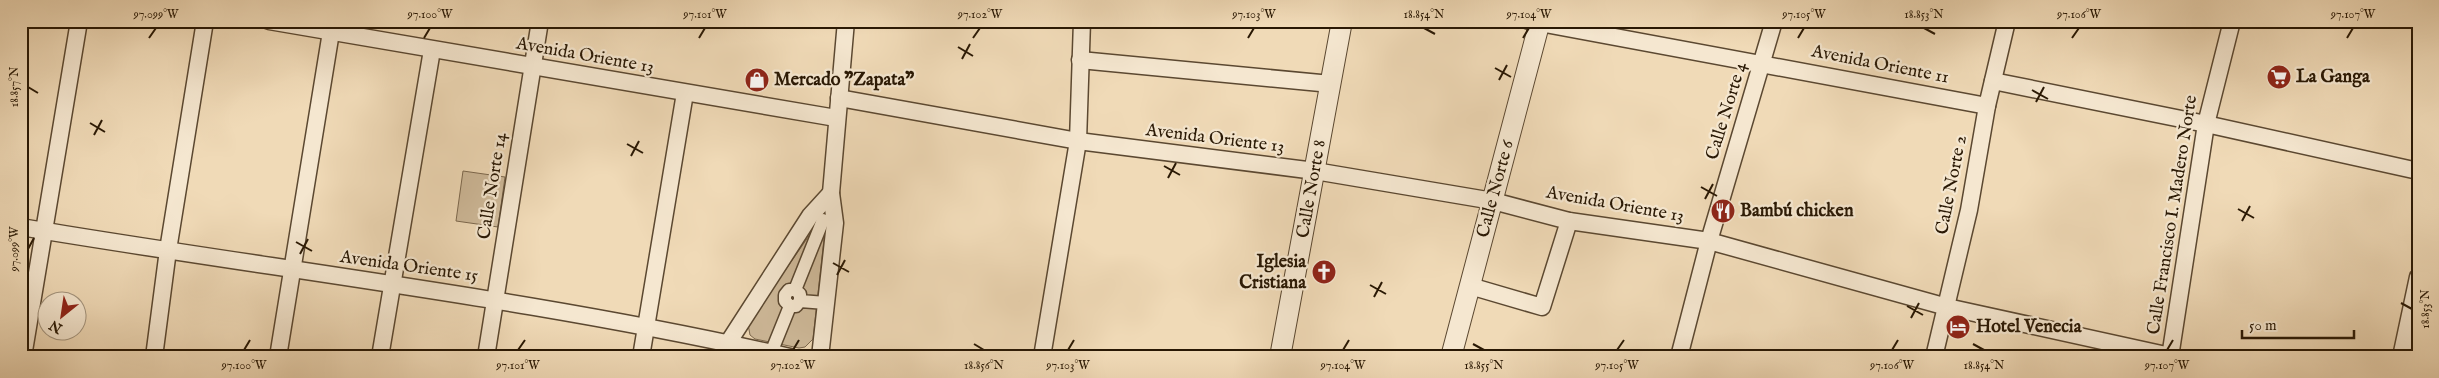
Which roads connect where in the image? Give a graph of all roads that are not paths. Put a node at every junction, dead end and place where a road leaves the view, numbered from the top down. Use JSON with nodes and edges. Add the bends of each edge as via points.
{"nodes":[{"id":1,"x":79,"y":21,"type":"edge"},
{"id":2,"x":205,"y":21,"type":"edge"},
{"id":3,"x":269,"y":21,"type":"edge"},
{"id":4,"x":540,"y":21,"type":"edge"},
{"id":5,"x":846,"y":21,"type":"edge"},
{"id":6,"x":1082,"y":21,"type":"edge"},
{"id":7,"x":1342,"y":21,"type":"edge"},
{"id":8,"x":1774,"y":21,"type":"edge"},
{"id":9,"x":2007,"y":21,"type":"edge"},
{"id":10,"x":2232,"y":21,"type":"edge"},
{"id":11,"x":1536,"y":22,"type":"edge"},
{"id":12,"x":331,"y":32,"type":"junction"},
{"id":13,"x":432,"y":50,"type":"junction"},
{"id":14,"x":1080,"y":60,"type":"junction"},
{"id":15,"x":1763,"y":63,"type":"junction"},
{"id":16,"x":532,"y":67,"type":"junction"},
{"id":17,"x":1992,"y":81,"type":"junction"},
{"id":18,"x":1331,"y":84,"type":"junction"},
{"id":19,"x":685,"y":93,"type":"junction"},
{"id":20,"x":839,"y":98,"type":"junction"},
{"id":21,"x":1987,"y":106,"type":"junction"},
{"id":22,"x":836,"y":118,"type":"junction"},
{"id":23,"x":2206,"y":124,"type":"junction"},
{"id":24,"x":1078,"y":142,"type":"junction"},
{"id":25,"x":1314,"y":171,"type":"junction"},
{"id":26,"x":2418,"y":171,"type":"edge"},
{"id":27,"x":831,"y":193,"type":"junction"},
{"id":28,"x":1493,"y":201,"type":"junction"},
{"id":29,"x":822,"y":220,"type":"junction"},
{"id":30,"x":1570,"y":221,"type":"junction"},
{"id":31,"x":21,"y":227,"type":"edge"},
{"id":32,"x":43,"y":231,"type":"junction"},
{"id":33,"x":1709,"y":241,"type":"junction"},
{"id":34,"x":168,"y":250,"type":"junction"},
{"id":35,"x":291,"y":270,"type":"junction"},
{"id":36,"x":2418,"y":277,"type":"edge"},
{"id":37,"x":766,"y":283,"type":"junction"},
{"id":38,"x":393,"y":284,"type":"junction"},
{"id":39,"x":1470,"y":286,"type":"junction"},
{"id":40,"x":793,"y":298,"type":"junction"},
{"id":41,"x":496,"y":300,"type":"junction"},
{"id":42,"x":826,"y":303,"type":"junction"},
{"id":43,"x":1947,"y":307,"type":"junction"},
{"id":44,"x":647,"y":327,"type":"junction"},
{"id":45,"x":728,"y":342,"type":"junction"},
{"id":46,"x":771,"y":352,"type":"junction"},
{"id":47,"x":2172,"y":356,"type":"edge"},
{"id":48,"x":23,"y":357,"type":"edge"},
{"id":49,"x":154,"y":357,"type":"edge"},
{"id":50,"x":278,"y":357,"type":"edge"},
{"id":51,"x":380,"y":357,"type":"edge"},
{"id":52,"x":486,"y":357,"type":"edge"},
{"id":53,"x":641,"y":357,"type":"edge"},
{"id":54,"x":790,"y":357,"type":"edge"},
{"id":55,"x":820,"y":357,"type":"edge"},
{"id":56,"x":1042,"y":357,"type":"edge"},
{"id":57,"x":1280,"y":357,"type":"edge"},
{"id":58,"x":1451,"y":357,"type":"edge"},
{"id":59,"x":1679,"y":357,"type":"edge"},
{"id":60,"x":1934,"y":357,"type":"edge"},
{"id":61,"x":2401,"y":357,"type":"edge"}],
"edges":[{"from":1,"to":32,"type":"street"},
{"from":2,"to":34,"type":"street"},
{"from":3,"to":12,"type":"street","name":"Avenida Oriente 13"},
{"from":4,"to":16,"type":"street","name":"Calle Norte 14"},
{"from":5,"to":20,"type":"street"},
{"from":6,"to":14,"type":"street"},
{"from":7,"to":18,"type":"street","name":"Calle Norte 8"},
{"from":8,"to":15,"type":"street","name":"Calle Norte 4"},
{"from":9,"to":17,"type":"street","name":"Calle Norte 2"},
{"from":10,"to":23,"type":"street","name":"Calle Francisco I. Madero Norte"},
{"from":11,"to":15,"type":"street","name":"Avenida Oriente 11"},
{"from":11,"to":28,"type":"street","name":"Calle Norte 6"},
{"from":12,"to":13,"type":"street","name":"Avenida Oriente 13"},
{"from":12,"to":35,"type":"street"},
{"from":13,"to":16,"type":"street","name":"Avenida Oriente 13"},
{"from":13,"to":38,"type":"street"},
{"from":14,"to":18,"type":"street"},
{"from":14,"to":24,"type":"street"},
{"from":15,"to":21,"type":"street","name":"Avenida Oriente 11"},
{"from":15,"to":33,"type":"street","name":"Calle Norte 4"},
{"from":16,"to":19,"type":"street","name":"Avenida Oriente 13"},
{"from":16,"to":41,"type":"street","name":"Calle Norte 14"},
{"from":17,"to":21,"type":"street","name":"Calle Norte 2"},
{"from":17,"to":23,"type":"street"},
{"from":18,"to":25,"type":"street","name":"Calle Norte 8"},
{"from":19,"to":22,"type":"street","name":"Avenida Oriente 13"},
{"from":19,"to":44,"type":"street"},
{"from":20,"to":22,"type":"street"},
{"from":20,"to":24,"type":"street","name":"Avenida Oriente 13"},
{"from":21,"to":43,"type":"street","name":"Calle Norte 2","via":[[1969,210]]},
{"from":22,"to":27,"type":"street"},
{"from":23,"to":26,"type":"street"},
{"from":23,"to":47,"type":"street","name":"Calle Francisco I. Madero Norte"},
{"from":24,"to":25,"type":"street","name":"Avenida Oriente 13"},
{"from":24,"to":56,"type":"street"},
{"from":25,"to":28,"type":"street","name":"Avenida Oriente 13"},
{"from":25,"to":57,"type":"street","name":"Calle Norte 8"},
{"from":27,"to":29,"type":"street"},
{"from":27,"to":29,"type":"street"},
{"from":28,"to":30,"type":"street","name":"Avenida Oriente 13"},
{"from":28,"to":39,"type":"street","name":"Calle Norte 6"},
{"from":29,"to":37,"type":"street"},
{"from":29,"to":40,"type":"street"},
{"from":29,"to":42,"type":"street"},
{"from":30,"to":33,"type":"street","name":"Avenida Oriente 13"},
{"from":30,"to":39,"type":"street","via":[[1542,307]]},
{"from":31,"to":32,"type":"street","name":"Avenida Oriente 15"},
{"from":32,"to":34,"type":"street","name":"Avenida Oriente 15"},
{"from":32,"to":48,"type":"street"},
{"from":33,"to":43,"type":"street","name":"Avenida Oriente 13"},
{"from":33,"to":59,"type":"street","name":"Calle Norte 4"},
{"from":34,"to":35,"type":"street","name":"Avenida Oriente 15"},
{"from":34,"to":49,"type":"street"},
{"from":35,"to":38,"type":"street","name":"Avenida Oriente 15"},
{"from":35,"to":50,"type":"street"},
{"from":36,"to":61,"type":"street"},
{"from":37,"to":40,"type":"street"},
{"from":37,"to":45,"type":"street"},
{"from":38,"to":41,"type":"street","name":"Avenida Oriente 15"},
{"from":38,"to":51,"type":"street"},
{"from":39,"to":58,"type":"street","name":"Calle Norte 6"},
{"from":40,"to":42,"type":"street"},
{"from":40,"to":46,"type":"street"},
{"from":41,"to":44,"type":"street","name":"Avenida Oriente 15"},
{"from":41,"to":52,"type":"street","name":"Calle Norte 14"},
{"from":42,"to":55,"type":"street"},
{"from":43,"to":47,"type":"street","name":"Avenida Oriente 13"},
{"from":43,"to":60,"type":"street","name":"Calle Norte 2"},
{"from":44,"to":45,"type":"street","name":"Avenida Oriente 15"},
{"from":44,"to":53,"type":"street"},
{"from":45,"to":46,"type":"street","name":"Avenida Oriente 15"},
{"from":46,"to":54,"type":"street","name":"Avenida Oriente 15"}]}
